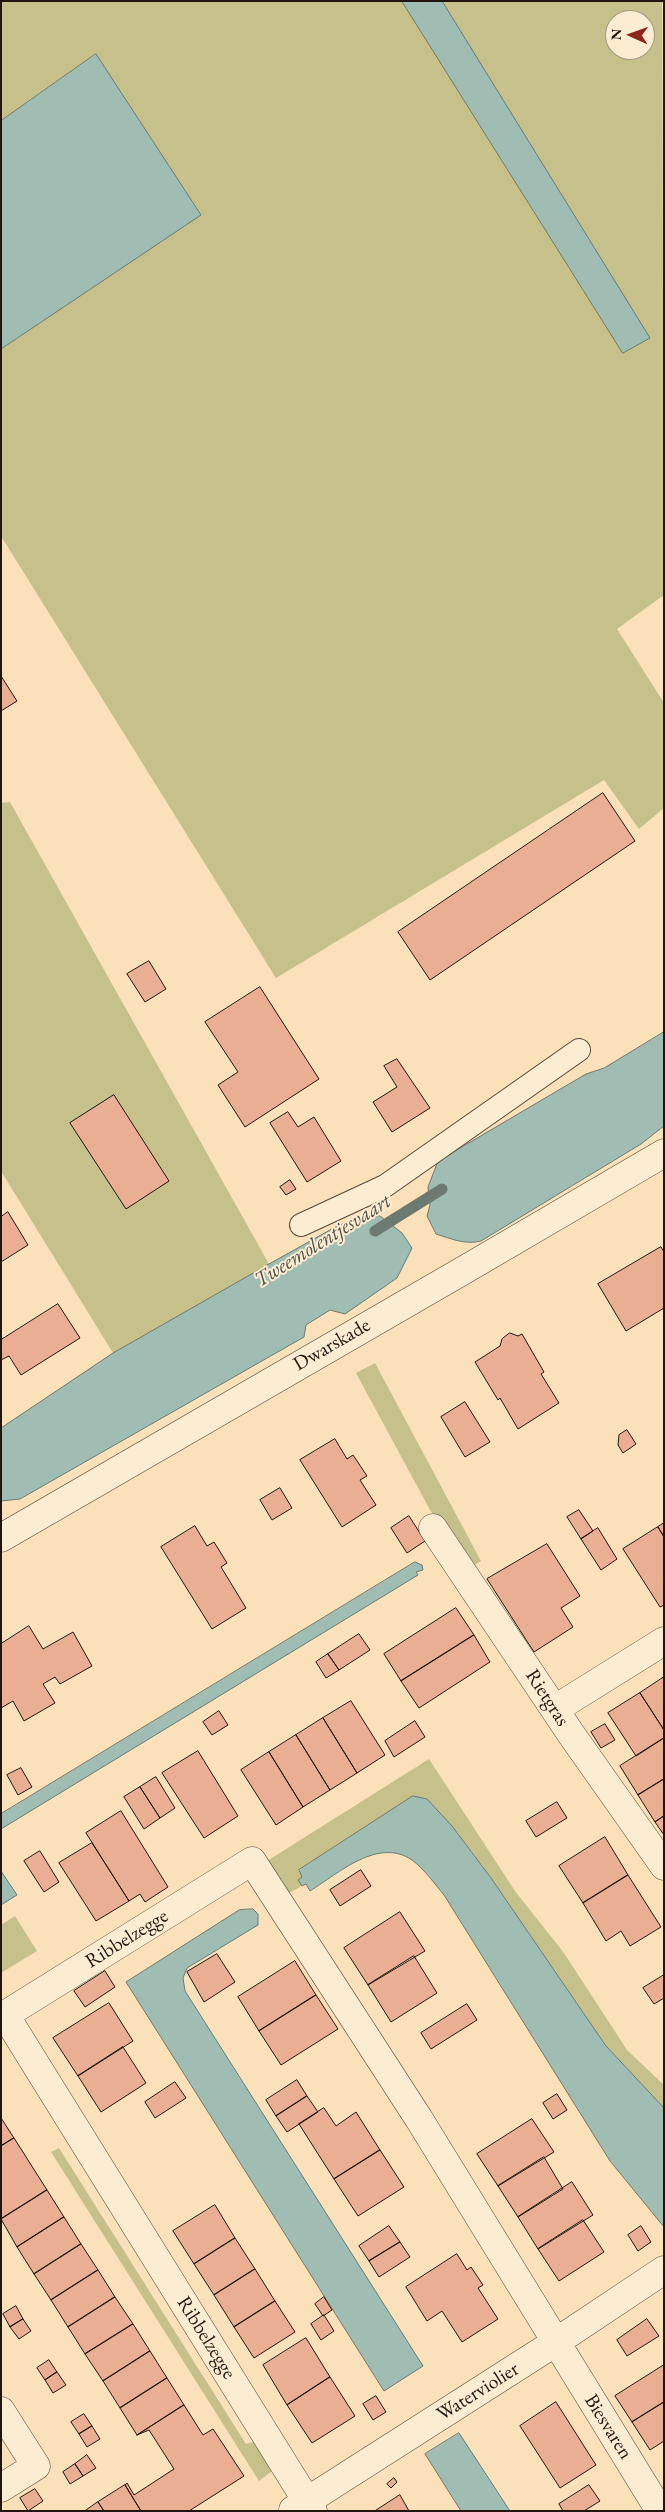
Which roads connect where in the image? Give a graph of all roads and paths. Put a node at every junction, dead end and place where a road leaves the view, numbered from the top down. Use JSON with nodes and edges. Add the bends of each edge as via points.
{"nodes":[{"id":1,"x":579,"y":1050,"type":"dead end"},
{"id":2,"x":664,"y":1153,"type":"edge"},
{"id":3,"x":301,"y":1225,"type":"dead end"},
{"id":4,"x":433,"y":1528,"type":"dead end"},
{"id":5,"x":1,"y":1538,"type":"edge"},
{"id":6,"x":664,"y":1642,"type":"edge"},
{"id":7,"x":555,"y":1709,"type":"junction"},
{"id":8,"x":664,"y":1866,"type":"edge"},
{"id":9,"x":660,"y":2273,"type":"edge"},
{"id":10,"x":556,"y":2342,"type":"junction"},
{"id":11,"x":1,"y":2411,"type":"edge"},
{"id":12,"x":1,"y":2488,"type":"edge"},
{"id":13,"x":1,"y":2505,"type":"edge"},
{"id":14,"x":304,"y":2507,"type":"edge"},
{"id":15,"x":5,"y":2511,"type":"edge"},
{"id":16,"x":660,"y":2511,"type":"edge"}],
"edges":[{"from":1,"to":3,"type":"lane","via":[[386,1186]]},
{"from":2,"to":5,"type":"street","name":"Dwarskade"},
{"from":4,"to":7,"type":"street","name":"Rietgras"},
{"from":6,"to":7,"type":"street"},
{"from":7,"to":8,"type":"street","name":"Rietgras"},
{"from":9,"to":10,"type":"street","name":"Waterviolier"},
{"from":10,"to":14,"type":"street","name":"Waterviolier"},
{"from":10,"to":14,"type":"street","name":"Ribbelzegge","via":[[419,2120],[252,1861],[5,2015]]},
{"from":10,"to":16,"type":"street","name":"Biesvaren"},
{"from":11,"to":12,"type":"street","via":[[36,2466]]},
{"from":13,"to":15,"type":"street"}]}
